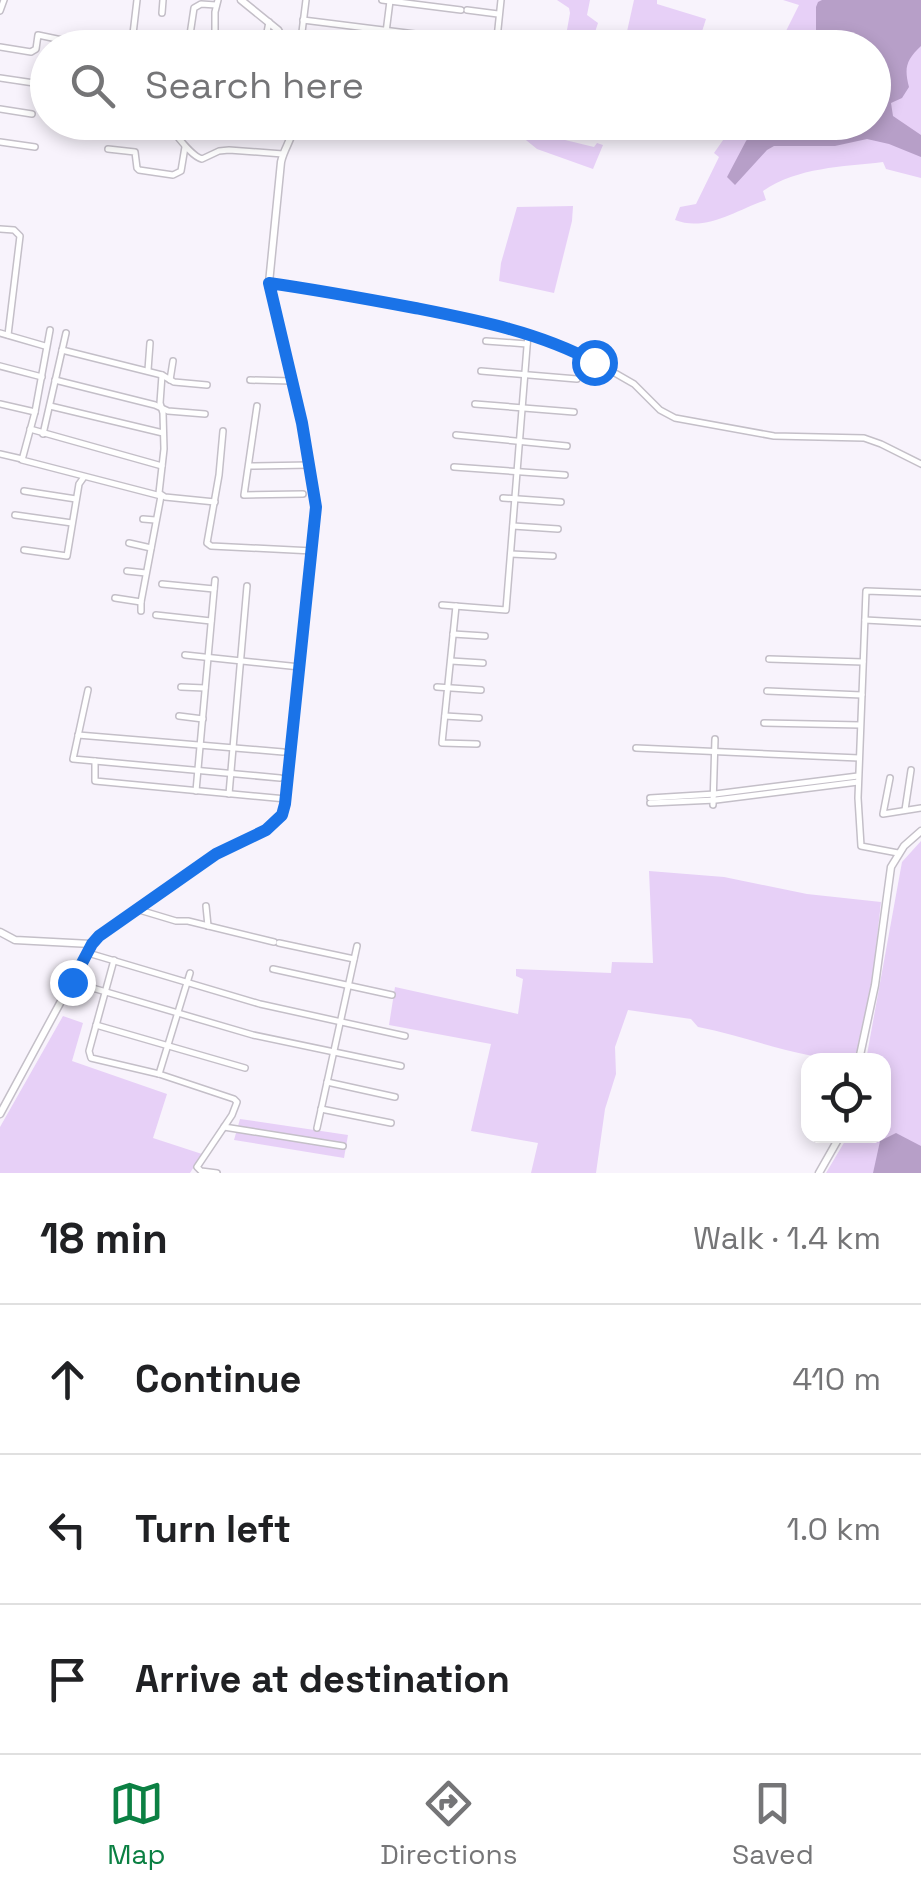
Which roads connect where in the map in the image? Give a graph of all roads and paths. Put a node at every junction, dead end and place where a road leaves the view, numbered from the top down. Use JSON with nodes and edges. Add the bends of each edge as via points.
{"nodes":[{"id":1,"x":4,"y":0,"type":"edge"},
{"id":2,"x":137,"y":0,"type":"edge"},
{"id":3,"x":163,"y":0,"type":"edge"},
{"id":4,"x":241,"y":0,"type":"edge"},
{"id":5,"x":306,"y":0,"type":"edge"},
{"id":6,"x":382,"y":0,"type":"edge"},
{"id":7,"x":501,"y":0,"type":"edge"},
{"id":8,"x":390,"y":1,"type":"edge"},
{"id":9,"x":217,"y":3,"type":"edge"},
{"id":10,"x":420,"y":3,"type":"edge"},
{"id":11,"x":0,"y":11,"type":"edge"},
{"id":12,"x":162,"y":13,"type":"dead end"},
{"id":13,"x":500,"y":15,"type":"junction"},
{"id":14,"x":303,"y":20,"type":"junction"},
{"id":15,"x":270,"y":22,"type":"junction"},
{"id":16,"x":133,"y":30,"type":"edge"},
{"id":17,"x":191,"y":30,"type":"edge"},
{"id":18,"x":216,"y":30,"type":"edge"},
{"id":19,"x":268,"y":30,"type":"edge"},
{"id":20,"x":278,"y":30,"type":"edge"},
{"id":21,"x":302,"y":30,"type":"edge"},
{"id":22,"x":386,"y":30,"type":"joint"},
{"id":23,"x":499,"y":30,"type":"edge"},
{"id":24,"x":0,"y":47,"type":"edge"},
{"id":25,"x":30,"y":52,"type":"edge"},
{"id":26,"x":0,"y":78,"type":"edge"},
{"id":27,"x":30,"y":82,"type":"edge"},
{"id":28,"x":0,"y":109,"type":"edge"},
{"id":29,"x":30,"y":114,"type":"edge"},
{"id":30,"x":181,"y":140,"type":"edge"},
{"id":31,"x":292,"y":140,"type":"edge"},
{"id":32,"x":0,"y":142,"type":"edge"},
{"id":33,"x":185,"y":144,"type":"junction"},
{"id":34,"x":35,"y":148,"type":"dead end"},
{"id":35,"x":108,"y":148,"type":"dead end"},
{"id":36,"x":283,"y":154,"type":"junction"},
{"id":37,"x":0,"y":229,"type":"edge"},
{"id":38,"x":269,"y":283,"type":"junction"},
{"id":39,"x":50,"y":330,"type":"dead end"},
{"id":40,"x":0,"y":333,"type":"edge"},
{"id":41,"x":66,"y":333,"type":"dead end"},
{"id":42,"x":528,"y":334,"type":"junction"},
{"id":43,"x":8,"y":335,"type":"junction"},
{"id":44,"x":486,"y":341,"type":"dead end"},
{"id":45,"x":150,"y":343,"type":"dead end"},
{"id":46,"x":527,"y":344,"type":"junction"},
{"id":47,"x":46,"y":346,"type":"junction"},
{"id":48,"x":62,"y":350,"type":"junction"},
{"id":49,"x":172,"y":361,"type":"dead end"},
{"id":50,"x":0,"y":366,"type":"edge"},
{"id":51,"x":148,"y":372,"type":"junction"},
{"id":52,"x":482,"y":372,"type":"dead end"},
{"id":53,"x":162,"y":375,"type":"junction"},
{"id":54,"x":524,"y":375,"type":"junction"},
{"id":55,"x":42,"y":377,"type":"junction"},
{"id":56,"x":577,"y":379,"type":"dead end"},
{"id":57,"x":55,"y":380,"type":"junction"},
{"id":58,"x":170,"y":380,"type":"junction"},
{"id":59,"x":250,"y":380,"type":"dead end"},
{"id":60,"x":292,"y":381,"type":"junction"},
{"id":61,"x":207,"y":385,"type":"dead end"},
{"id":62,"x":0,"y":404,"type":"edge"},
{"id":63,"x":476,"y":404,"type":"dead end"},
{"id":64,"x":50,"y":406,"type":"junction"},
{"id":65,"x":257,"y":406,"type":"dead end"},
{"id":66,"x":161,"y":408,"type":"junction"},
{"id":67,"x":522,"y":408,"type":"junction"},
{"id":68,"x":35,"y":412,"type":"junction"},
{"id":69,"x":574,"y":412,"type":"dead end"},
{"id":70,"x":205,"y":414,"type":"dead end"},
{"id":71,"x":30,"y":430,"type":"junction"},
{"id":72,"x":224,"y":431,"type":"dead end"},
{"id":73,"x":164,"y":433,"type":"junction"},
{"id":74,"x":43,"y":434,"type":"junction"},
{"id":75,"x":456,"y":436,"type":"dead end"},
{"id":76,"x":519,"y":441,"type":"junction"},
{"id":77,"x":566,"y":446,"type":"dead end"},
{"id":78,"x":0,"y":454,"type":"edge"},
{"id":79,"x":22,"y":459,"type":"junction"},
{"id":80,"x":921,"y":464,"type":"edge"},
{"id":81,"x":310,"y":465,"type":"junction"},
{"id":82,"x":163,"y":466,"type":"junction"},
{"id":83,"x":248,"y":466,"type":"junction"},
{"id":84,"x":454,"y":467,"type":"dead end"},
{"id":85,"x":517,"y":472,"type":"junction"},
{"id":86,"x":565,"y":475,"type":"dead end"},
{"id":87,"x":84,"y":477,"type":"junction"},
{"id":88,"x":24,"y":491,"type":"dead end"},
{"id":89,"x":304,"y":494,"type":"dead end"},
{"id":90,"x":161,"y":496,"type":"junction"},
{"id":91,"x":503,"y":498,"type":"dead end"},
{"id":92,"x":76,"y":499,"type":"junction"},
{"id":93,"x":515,"y":500,"type":"junction"},
{"id":94,"x":215,"y":502,"type":"junction"},
{"id":95,"x":561,"y":502,"type":"dead end"},
{"id":96,"x":15,"y":515,"type":"dead end"},
{"id":97,"x":143,"y":519,"type":"dead end"},
{"id":98,"x":156,"y":520,"type":"junction"},
{"id":99,"x":72,"y":523,"type":"junction"},
{"id":100,"x":513,"y":526,"type":"junction"},
{"id":101,"x":558,"y":529,"type":"dead end"},
{"id":102,"x":129,"y":543,"type":"dead end"},
{"id":103,"x":151,"y":548,"type":"junction"},
{"id":104,"x":24,"y":550,"type":"dead end"},
{"id":105,"x":313,"y":551,"type":"junction"},
{"id":106,"x":511,"y":554,"type":"junction"},
{"id":107,"x":553,"y":556,"type":"dead end"},
{"id":108,"x":127,"y":571,"type":"dead end"},
{"id":109,"x":146,"y":573,"type":"junction"},
{"id":110,"x":215,"y":580,"type":"dead end"},
{"id":111,"x":162,"y":584,"type":"dead end"},
{"id":112,"x":248,"y":586,"type":"dead end"},
{"id":113,"x":214,"y":589,"type":"junction"},
{"id":114,"x":921,"y":593,"type":"edge"},
{"id":115,"x":116,"y":598,"type":"dead end"},
{"id":116,"x":141,"y":602,"type":"junction"},
{"id":117,"x":442,"y":605,"type":"dead end"},
{"id":118,"x":456,"y":606,"type":"junction"},
{"id":119,"x":141,"y":611,"type":"dead end"},
{"id":120,"x":156,"y":615,"type":"dead end"},
{"id":121,"x":864,"y":620,"type":"junction"},
{"id":122,"x":211,"y":621,"type":"junction"},
{"id":123,"x":921,"y":623,"type":"edge"},
{"id":124,"x":453,"y":634,"type":"junction"},
{"id":125,"x":485,"y":636,"type":"dead end"},
{"id":126,"x":185,"y":655,"type":"dead end"},
{"id":127,"x":208,"y":658,"type":"junction"},
{"id":128,"x":769,"y":659,"type":"dead end"},
{"id":129,"x":241,"y":661,"type":"junction"},
{"id":130,"x":450,"y":661,"type":"junction"},
{"id":131,"x":863,"y":662,"type":"junction"},
{"id":132,"x":483,"y":663,"type":"dead end"},
{"id":133,"x":300,"y":667,"type":"junction"},
{"id":134,"x":181,"y":687,"type":"dead end"},
{"id":135,"x":437,"y":687,"type":"dead end"},
{"id":136,"x":205,"y":688,"type":"junction"},
{"id":137,"x":448,"y":688,"type":"junction"},
{"id":138,"x":88,"y":690,"type":"dead end"},
{"id":139,"x":481,"y":690,"type":"dead end"},
{"id":140,"x":767,"y":691,"type":"dead end"},
{"id":141,"x":862,"y":695,"type":"junction"},
{"id":142,"x":179,"y":716,"type":"dead end"},
{"id":143,"x":445,"y":716,"type":"junction"},
{"id":144,"x":479,"y":718,"type":"dead end"},
{"id":145,"x":202,"y":719,"type":"junction"},
{"id":146,"x":764,"y":723,"type":"dead end"},
{"id":147,"x":860,"y":725,"type":"junction"},
{"id":148,"x":78,"y":735,"type":"junction"},
{"id":149,"x":715,"y":739,"type":"dead end"},
{"id":150,"x":477,"y":744,"type":"dead end"},
{"id":151,"x":200,"y":746,"type":"junction"},
{"id":152,"x":233,"y":748,"type":"junction"},
{"id":153,"x":636,"y":748,"type":"dead end"},
{"id":154,"x":715,"y":751,"type":"junction"},
{"id":155,"x":283,"y":752,"type":"dead end"},
{"id":156,"x":859,"y":758,"type":"junction"},
{"id":157,"x":96,"y":761,"type":"junction"},
{"id":158,"x":198,"y":770,"type":"junction"},
{"id":159,"x":912,"y":770,"type":"dead end"},
{"id":160,"x":231,"y":774,"type":"junction"},
{"id":161,"x":280,"y":778,"type":"dead end"},
{"id":162,"x":890,"y":778,"type":"dead end"},
{"id":163,"x":858,"y":779,"type":"junction"},
{"id":164,"x":196,"y":791,"type":"junction"},
{"id":165,"x":229,"y":794,"type":"junction"},
{"id":166,"x":286,"y":798,"type":"junction"},
{"id":167,"x":650,"y":800,"type":"dead end"},
{"id":168,"x":713,"y":800,"type":"junction"},
{"id":169,"x":921,"y":808,"type":"edge"},
{"id":170,"x":905,"y":810,"type":"junction"},
{"id":171,"x":921,"y":831,"type":"edge"},
{"id":172,"x":898,"y":852,"type":"junction"},
{"id":173,"x":206,"y":906,"type":"dead end"},
{"id":174,"x":136,"y":909,"type":"junction"},
{"id":175,"x":208,"y":926,"type":"junction"},
{"id":176,"x":0,"y":932,"type":"edge"},
{"id":177,"x":92,"y":944,"type":"junction"},
{"id":178,"x":358,"y":946,"type":"dead end"},
{"id":179,"x":88,"y":952,"type":"junction"},
{"id":180,"x":355,"y":959,"type":"junction"},
{"id":181,"x":114,"y":960,"type":"junction"},
{"id":182,"x":273,"y":969,"type":"dead end"},
{"id":183,"x":190,"y":973,"type":"dead end"},
{"id":184,"x":72,"y":982,"type":"junction"},
{"id":185,"x":187,"y":982,"type":"junction"},
{"id":186,"x":349,"y":985,"type":"junction"},
{"id":187,"x":105,"y":992,"type":"junction"},
{"id":188,"x":392,"y":994,"type":"dead end"},
{"id":189,"x":178,"y":1013,"type":"junction"},
{"id":190,"x":341,"y":1022,"type":"junction"},
{"id":191,"x":96,"y":1025,"type":"junction"},
{"id":192,"x":405,"y":1036,"type":"dead end"},
{"id":193,"x":168,"y":1044,"type":"junction"},
{"id":194,"x":334,"y":1052,"type":"junction"},
{"id":195,"x":860,"y":1053,"type":"edge"},
{"id":196,"x":401,"y":1066,"type":"dead end"},
{"id":197,"x":245,"y":1068,"type":"dead end"},
{"id":198,"x":159,"y":1074,"type":"junction"},
{"id":199,"x":328,"y":1082,"type":"junction"},
{"id":200,"x":395,"y":1097,"type":"dead end"},
{"id":201,"x":321,"y":1109,"type":"junction"},
{"id":202,"x":0,"y":1114,"type":"edge"},
{"id":203,"x":390,"y":1123,"type":"dead end"},
{"id":204,"x":224,"y":1127,"type":"junction"},
{"id":205,"x":317,"y":1128,"type":"dead end"},
{"id":206,"x":836,"y":1143,"type":"edge"},
{"id":207,"x":343,"y":1146,"type":"dead end"},
{"id":208,"x":217,"y":1173,"type":"edge"},
{"id":209,"x":820,"y":1173,"type":"edge"}],
"edges":[{"from":1,"to":11,"type":"street"},
{"from":2,"to":16,"type":"street"},
{"from":3,"to":12,"type":"street"},
{"from":4,"to":15,"type":"street"},
{"from":5,"to":14,"type":"street"},
{"from":6,"to":8,"type":"street"},
{"from":7,"to":13,"type":"street"},
{"from":8,"to":10,"type":"street"},
{"from":8,"to":22,"type":"street"},
{"from":9,"to":17,"type":"street","via":[[194,8]]},
{"from":9,"to":18,"type":"street"},
{"from":10,"to":13,"type":"street"},
{"from":13,"to":23,"type":"street"},
{"from":14,"to":21,"type":"street"},
{"from":14,"to":22,"type":"street"},
{"from":15,"to":19,"type":"street"},
{"from":15,"to":20,"type":"street"},
{"from":24,"to":25,"type":"street"},
{"from":26,"to":27,"type":"street"},
{"from":28,"to":29,"type":"street"},
{"from":30,"to":33,"type":"street"},
{"from":31,"to":36,"type":"street"},
{"from":32,"to":34,"type":"street"},
{"from":33,"to":35,"type":"street","via":[[181,171],[173,175],[142,171],[135,152]]},
{"from":33,"to":36,"type":"street","via":[[202,159],[229,150]]},
{"from":36,"to":38,"type":"street"},
{"from":37,"to":43,"type":"street","via":[[20,236]]},
{"from":38,"to":42,"type":"street"},
{"from":38,"to":60,"type":"street"},
{"from":39,"to":47,"type":"street"},
{"from":40,"to":43,"type":"street"},
{"from":41,"to":48,"type":"street"},
{"from":42,"to":46,"type":"street"},
{"from":42,"to":80,"type":"street","via":[[634,384],[675,418],[774,436],[864,438]]},
{"from":43,"to":47,"type":"street"},
{"from":44,"to":46,"type":"street"},
{"from":45,"to":51,"type":"street"},
{"from":46,"to":54,"type":"street"},
{"from":47,"to":55,"type":"street"},
{"from":48,"to":51,"type":"street"},
{"from":48,"to":57,"type":"street"},
{"from":49,"to":58,"type":"street"},
{"from":50,"to":55,"type":"street"},
{"from":51,"to":53,"type":"street"},
{"from":52,"to":54,"type":"street"},
{"from":53,"to":58,"type":"street"},
{"from":53,"to":66,"type":"street"},
{"from":54,"to":56,"type":"street"},
{"from":54,"to":67,"type":"street"},
{"from":55,"to":68,"type":"street"},
{"from":57,"to":64,"type":"street"},
{"from":57,"to":66,"type":"street"},
{"from":58,"to":61,"type":"street"},
{"from":59,"to":60,"type":"street"},
{"from":60,"to":81,"type":"street"},
{"from":62,"to":68,"type":"street"},
{"from":63,"to":67,"type":"street"},
{"from":64,"to":73,"type":"street"},
{"from":64,"to":74,"type":"street"},
{"from":65,"to":83,"type":"street"},
{"from":66,"to":70,"type":"street"},
{"from":66,"to":73,"type":"street"},
{"from":67,"to":69,"type":"street"},
{"from":67,"to":76,"type":"street"},
{"from":68,"to":71,"type":"street"},
{"from":71,"to":74,"type":"street"},
{"from":71,"to":79,"type":"street"},
{"from":72,"to":94,"type":"street"},
{"from":73,"to":82,"type":"street"},
{"from":74,"to":82,"type":"street"},
{"from":75,"to":76,"type":"street"},
{"from":76,"to":77,"type":"street"},
{"from":76,"to":85,"type":"street"},
{"from":78,"to":79,"type":"street"},
{"from":79,"to":87,"type":"street"},
{"from":81,"to":83,"type":"street"},
{"from":81,"to":105,"type":"street"},
{"from":82,"to":90,"type":"street"},
{"from":83,"to":89,"type":"street","via":[[244,494]]},
{"from":84,"to":85,"type":"street"},
{"from":85,"to":86,"type":"street"},
{"from":85,"to":93,"type":"street"},
{"from":87,"to":90,"type":"street"},
{"from":87,"to":92,"type":"street"},
{"from":88,"to":92,"type":"street"},
{"from":90,"to":94,"type":"street"},
{"from":90,"to":98,"type":"street"},
{"from":91,"to":93,"type":"street"},
{"from":92,"to":99,"type":"street"},
{"from":93,"to":95,"type":"street"},
{"from":93,"to":100,"type":"street"},
{"from":94,"to":105,"type":"street","via":[[208,545]]},
{"from":96,"to":99,"type":"street"},
{"from":97,"to":98,"type":"street"},
{"from":98,"to":103,"type":"street"},
{"from":99,"to":104,"type":"street","via":[[67,556]]},
{"from":100,"to":101,"type":"street"},
{"from":100,"to":106,"type":"street"},
{"from":102,"to":103,"type":"street"},
{"from":103,"to":109,"type":"street"},
{"from":105,"to":133,"type":"street"},
{"from":106,"to":107,"type":"street"},
{"from":106,"to":118,"type":"street","via":[[506,610]]},
{"from":108,"to":109,"type":"street"},
{"from":109,"to":116,"type":"street"},
{"from":110,"to":113,"type":"street"},
{"from":111,"to":113,"type":"street"},
{"from":112,"to":129,"type":"street"},
{"from":113,"to":122,"type":"street"},
{"from":114,"to":121,"type":"street","via":[[866,591]]},
{"from":115,"to":116,"type":"street"},
{"from":116,"to":119,"type":"street"},
{"from":117,"to":118,"type":"street"},
{"from":118,"to":124,"type":"street"},
{"from":120,"to":122,"type":"street"},
{"from":121,"to":123,"type":"street"},
{"from":121,"to":131,"type":"street"},
{"from":122,"to":127,"type":"street"},
{"from":124,"to":125,"type":"street"},
{"from":124,"to":130,"type":"street"},
{"from":126,"to":127,"type":"street"},
{"from":127,"to":129,"type":"street"},
{"from":127,"to":136,"type":"street"},
{"from":128,"to":131,"type":"street"},
{"from":129,"to":133,"type":"street"},
{"from":129,"to":152,"type":"street"},
{"from":130,"to":132,"type":"street"},
{"from":130,"to":137,"type":"street"},
{"from":131,"to":141,"type":"street"},
{"from":133,"to":166,"type":"street"},
{"from":134,"to":136,"type":"street"},
{"from":135,"to":137,"type":"street"},
{"from":136,"to":145,"type":"street"},
{"from":137,"to":139,"type":"street"},
{"from":137,"to":143,"type":"street"},
{"from":138,"to":148,"type":"street"},
{"from":140,"to":141,"type":"street"},
{"from":141,"to":147,"type":"street"},
{"from":142,"to":145,"type":"street"},
{"from":143,"to":144,"type":"street"},
{"from":143,"to":150,"type":"street","via":[[442,743]]},
{"from":145,"to":151,"type":"street"},
{"from":146,"to":147,"type":"street"},
{"from":147,"to":156,"type":"street"},
{"from":148,"to":151,"type":"street"},
{"from":148,"to":157,"type":"street","via":[[73,759]]},
{"from":149,"to":154,"type":"street"},
{"from":151,"to":152,"type":"street"},
{"from":151,"to":158,"type":"street"},
{"from":152,"to":155,"type":"street"},
{"from":152,"to":160,"type":"street"},
{"from":153,"to":154,"type":"street"},
{"from":154,"to":156,"type":"street"},
{"from":154,"to":168,"type":"street"},
{"from":156,"to":163,"type":"street"},
{"from":157,"to":158,"type":"street"},
{"from":157,"to":164,"type":"street","via":[[95,781]]},
{"from":158,"to":160,"type":"street"},
{"from":158,"to":164,"type":"street"},
{"from":159,"to":170,"type":"street"},
{"from":160,"to":161,"type":"street"},
{"from":160,"to":165,"type":"street"},
{"from":162,"to":170,"type":"street","via":[[882,814]]},
{"from":163,"to":168,"type":"street"},
{"from":163,"to":172,"type":"street","via":[[861,846]]},
{"from":164,"to":165,"type":"street"},
{"from":165,"to":166,"type":"street"},
{"from":166,"to":174,"type":"street","via":[[282,815],[266,830],[216,854]]},
{"from":167,"to":168,"type":"street"},
{"from":169,"to":170,"type":"street"},
{"from":171,"to":172,"type":"street"},
{"from":172,"to":195,"type":"street"},
{"from":173,"to":175,"type":"street"},
{"from":174,"to":175,"type":"street"},
{"from":174,"to":177,"type":"street"},
{"from":175,"to":180,"type":"street"},
{"from":176,"to":177,"type":"street","via":[[15,940]]},
{"from":177,"to":179,"type":"street"},
{"from":178,"to":180,"type":"street"},
{"from":179,"to":181,"type":"street"},
{"from":179,"to":184,"type":"street"},
{"from":180,"to":186,"type":"street"},
{"from":181,"to":185,"type":"street"},
{"from":181,"to":187,"type":"street"},
{"from":182,"to":186,"type":"street"},
{"from":183,"to":185,"type":"street"},
{"from":184,"to":187,"type":"street"},
{"from":184,"to":202,"type":"street"},
{"from":185,"to":189,"type":"street"},
{"from":185,"to":190,"type":"street"},
{"from":186,"to":188,"type":"street"},
{"from":186,"to":190,"type":"street"},
{"from":187,"to":189,"type":"street"},
{"from":187,"to":191,"type":"street"},
{"from":189,"to":193,"type":"street"},
{"from":189,"to":194,"type":"street"},
{"from":190,"to":192,"type":"street"},
{"from":190,"to":194,"type":"street"},
{"from":191,"to":193,"type":"street"},
{"from":191,"to":198,"type":"street","via":[[92,1058]]},
{"from":193,"to":197,"type":"street"},
{"from":193,"to":198,"type":"street"},
{"from":194,"to":196,"type":"street"},
{"from":194,"to":199,"type":"street"},
{"from":198,"to":204,"type":"street","via":[[234,1099],[236,1109]]},
{"from":199,"to":200,"type":"street"},
{"from":199,"to":201,"type":"street"},
{"from":201,"to":203,"type":"street"},
{"from":201,"to":205,"type":"street"},
{"from":204,"to":207,"type":"street"},
{"from":204,"to":208,"type":"street","via":[[196,1167]]},
{"from":206,"to":209,"type":"street"}]}
